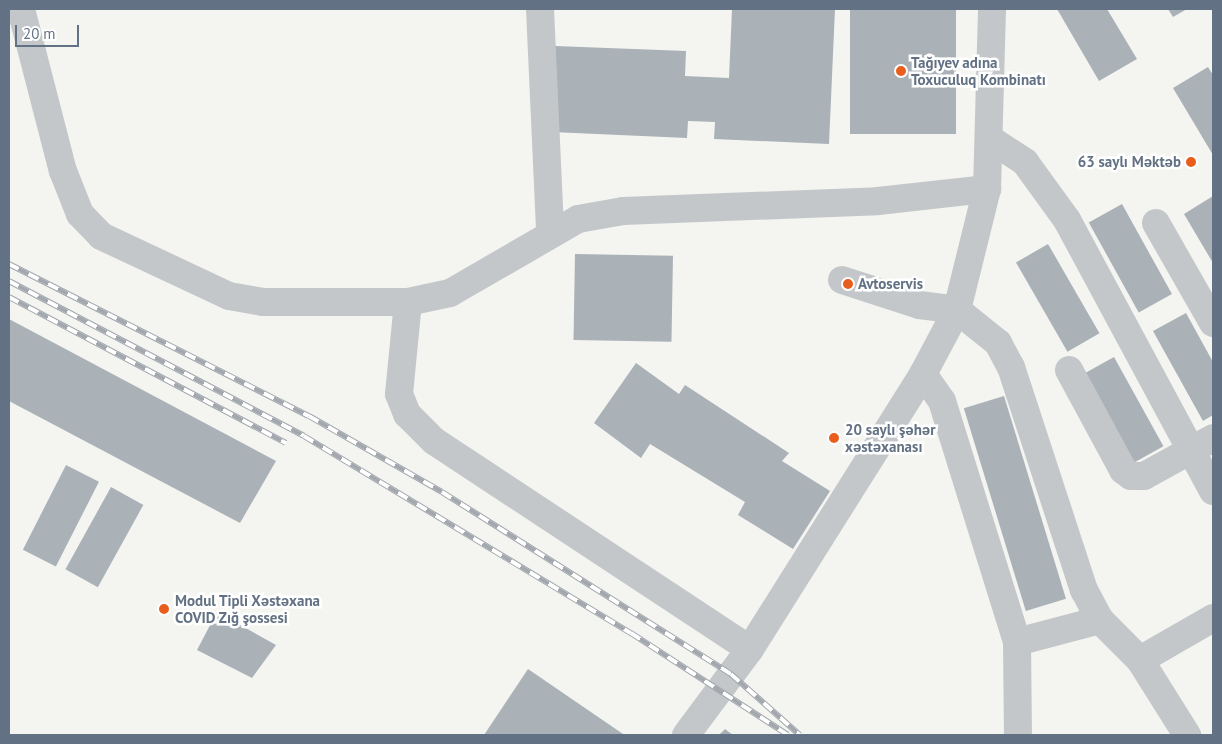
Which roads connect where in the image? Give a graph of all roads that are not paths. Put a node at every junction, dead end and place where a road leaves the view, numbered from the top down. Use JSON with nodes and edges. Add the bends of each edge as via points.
{"nodes":[{"id":1,"x":21,"y":9,"type":"edge"},
{"id":2,"x":540,"y":9,"type":"edge"},
{"id":3,"x":992,"y":9,"type":"edge"},
{"id":4,"x":990,"y":139,"type":"junction"},
{"id":5,"x":987,"y":189,"type":"junction"},
{"id":6,"x":1156,"y":223,"type":"dead end"},
{"id":7,"x":550,"y":232,"type":"junction"},
{"id":8,"x":842,"y":280,"type":"dead end"},
{"id":9,"x":408,"y":302,"type":"junction"},
{"id":10,"x":957,"y":310,"type":"junction"},
{"id":11,"x":1213,"y":323,"type":"edge"},
{"id":12,"x":1069,"y":370,"type":"dead end"},
{"id":13,"x":923,"y":374,"type":"junction"},
{"id":14,"x":1213,"y":438,"type":"edge"},
{"id":15,"x":1190,"y":452,"type":"junction"},
{"id":16,"x":1213,"y":491,"type":"edge"},
{"id":17,"x":1213,"y":618,"type":"edge"},
{"id":18,"x":1100,"y":620,"type":"junction"},
{"id":19,"x":1017,"y":642,"type":"junction"},
{"id":20,"x":750,"y":649,"type":"junction"},
{"id":21,"x":1140,"y":660,"type":"junction"},
{"id":22,"x":686,"y":735,"type":"edge"},
{"id":23,"x":1018,"y":735,"type":"edge"},
{"id":24,"x":1187,"y":735,"type":"edge"}],
"edges":[{"from":1,"to":9,"type":"street","via":[[63,171],[80,214],[100,236],[229,296],[262,302]]},
{"from":2,"to":7,"type":"street"},
{"from":3,"to":4,"type":"street"},
{"from":4,"to":5,"type":"street"},
{"from":4,"to":15,"type":"street","via":[[1025,162],[1068,220]]},
{"from":5,"to":7,"type":"street","via":[[878,201],[623,211],[578,220]]},
{"from":5,"to":10,"type":"street"},
{"from":6,"to":11,"type":"street"},
{"from":7,"to":9,"type":"street","via":[[508,263],[450,292]]},
{"from":8,"to":10,"type":"street","via":[[919,305]]},
{"from":9,"to":20,"type":"street","via":[[400,394],[414,421],[434,441]]},
{"from":10,"to":13,"type":"street"},
{"from":10,"to":18,"type":"street","via":[[987,331],[1011,367],[1084,590]]},
{"from":12,"to":15,"type":"street","via":[[1122,470],[1131,476],[1144,476]]},
{"from":13,"to":19,"type":"street","via":[[942,401]]},
{"from":13,"to":20,"type":"street"},
{"from":14,"to":15,"type":"street"},
{"from":15,"to":16,"type":"street"},
{"from":17,"to":21,"type":"street"},
{"from":18,"to":19,"type":"street"},
{"from":18,"to":21,"type":"street"},
{"from":19,"to":23,"type":"street"},
{"from":20,"to":22,"type":"street"},
{"from":21,"to":24,"type":"street"}]}
